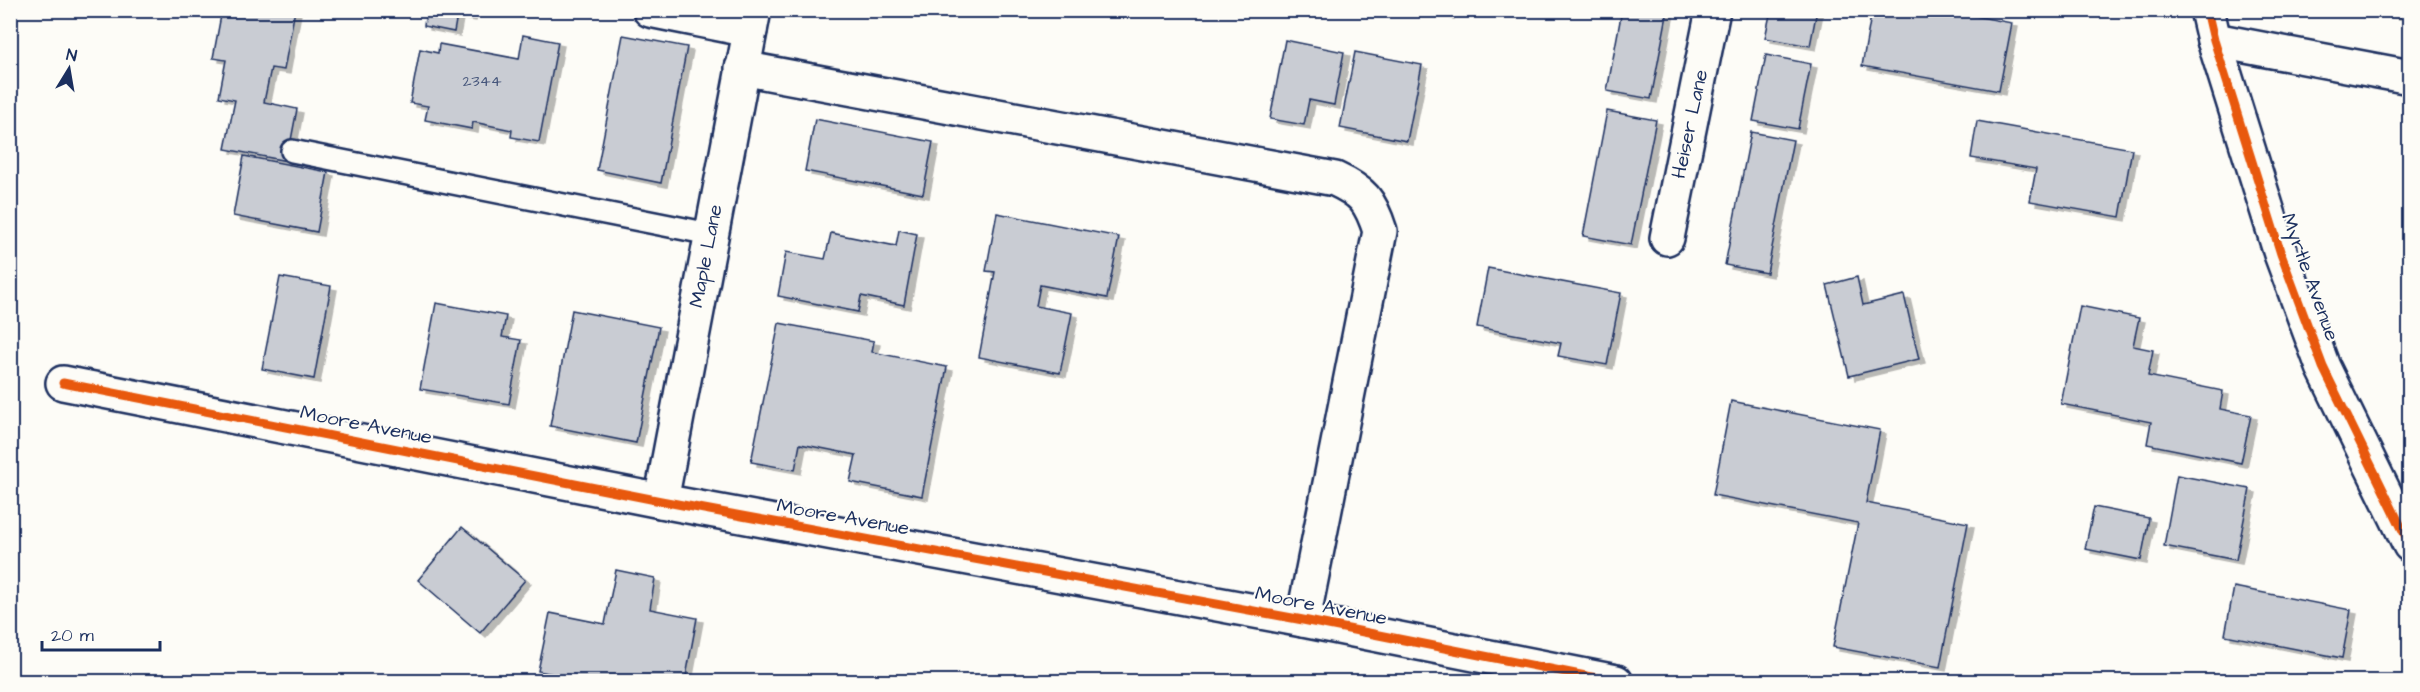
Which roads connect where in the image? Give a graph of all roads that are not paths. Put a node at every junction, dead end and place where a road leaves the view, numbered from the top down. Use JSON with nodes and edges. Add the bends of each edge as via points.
{"nodes":[{"id":1,"x":650,"y":10,"type":"edge"},
{"id":2,"x":1713,"y":10,"type":"edge"},
{"id":3,"x":752,"y":20,"type":"edge"},
{"id":4,"x":2211,"y":25,"type":"edge"},
{"id":5,"x":742,"y":68,"type":"junction"},
{"id":6,"x":2409,"y":77,"type":"edge"},
{"id":7,"x":292,"y":151,"type":"dead end"},
{"id":8,"x":710,"y":234,"type":"junction"},
{"id":9,"x":1667,"y":238,"type":"dead end"},
{"id":10,"x":63,"y":383,"type":"dead end"},
{"id":11,"x":661,"y":501,"type":"junction"},
{"id":12,"x":2409,"y":545,"type":"edge"},
{"id":13,"x":1303,"y":620,"type":"junction"},
{"id":14,"x":1616,"y":681,"type":"edge"}],
"edges":[{"from":1,"to":3,"type":"street"},
{"from":2,"to":9,"type":"street","name":"Heiser Lane"},
{"from":3,"to":5,"type":"street","name":"Maple Lane"},
{"from":4,"to":6,"type":"street"},
{"from":4,"to":12,"type":"street","name":"Myrtle Avenue","via":[[2281,255],[2323,367]]},
{"from":5,"to":8,"type":"street","name":"Maple Lane"},
{"from":5,"to":13,"type":"street","via":[[1335,178],[1358,190],[1373,208],[1380,231]]},
{"from":7,"to":8,"type":"lane"},
{"from":8,"to":11,"type":"street","name":"Maple Lane"},
{"from":10,"to":11,"type":"street","name":"Moore Avenue"},
{"from":11,"to":13,"type":"street","name":"Moore Avenue"},
{"from":13,"to":14,"type":"street","name":"Moore Avenue"}]}
